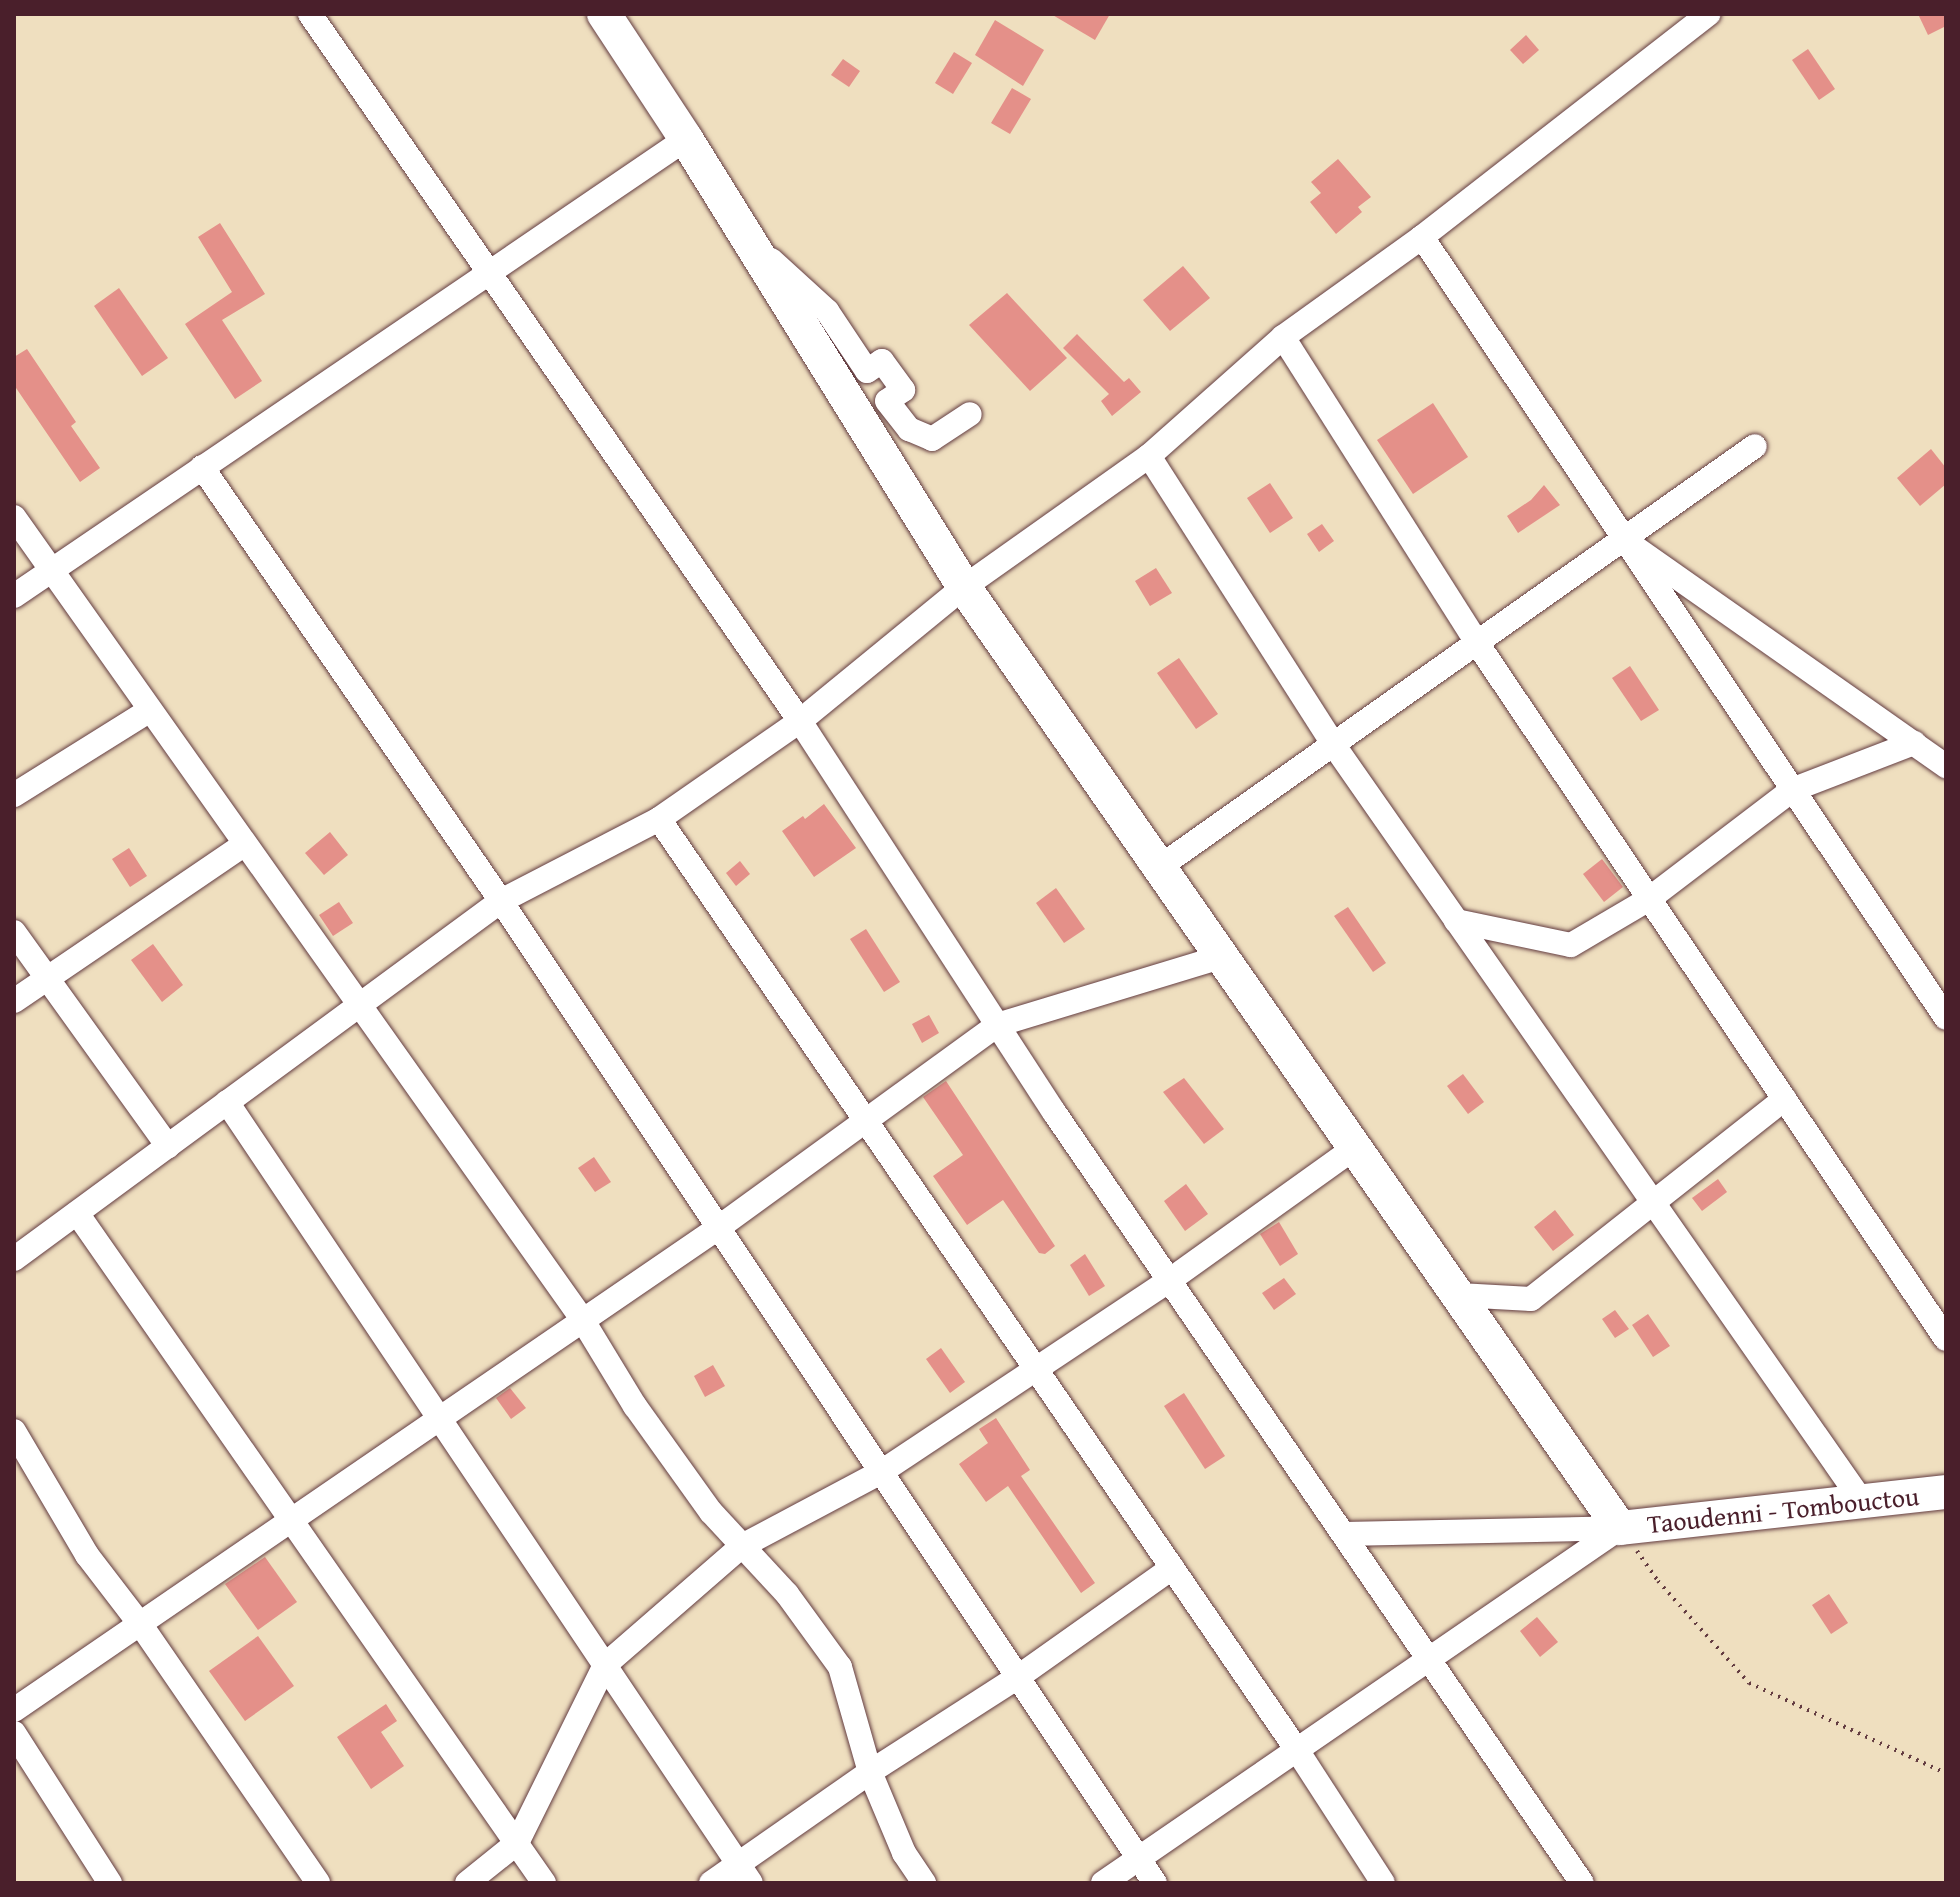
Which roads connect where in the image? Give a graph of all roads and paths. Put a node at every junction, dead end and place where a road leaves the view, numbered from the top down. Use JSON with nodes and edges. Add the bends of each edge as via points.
{"nodes":[{"id":1,"x":310,"y":14,"type":"edge"},
{"id":2,"x":604,"y":14,"type":"edge"},
{"id":3,"x":1708,"y":14,"type":"edge"},
{"id":4,"x":686,"y":139,"type":"junction"},
{"id":5,"x":746,"y":237,"type":"junction"},
{"id":6,"x":1422,"y":237,"type":"junction"},
{"id":7,"x":489,"y":272,"type":"junction"},
{"id":8,"x":1283,"y":337,"type":"junction"},
{"id":9,"x":970,"y":414,"type":"dead end"},
{"id":10,"x":1755,"y":446,"type":"dead end"},
{"id":11,"x":1149,"y":456,"type":"junction"},
{"id":12,"x":202,"y":467,"type":"junction"},
{"id":13,"x":14,"y":517,"type":"edge"},
{"id":14,"x":1623,"y":539,"type":"junction"},
{"id":15,"x":51,"y":569,"type":"junction"},
{"id":16,"x":964,"y":587,"type":"junction"},
{"id":17,"x":14,"y":596,"type":"edge"},
{"id":18,"x":1477,"y":643,"type":"junction"},
{"id":19,"x":150,"y":710,"type":"junction"},
{"id":20,"x":800,"y":721,"type":"junction"},
{"id":21,"x":1914,"y":743,"type":"junction"},
{"id":22,"x":1333,"y":744,"type":"junction"},
{"id":23,"x":1946,"y":766,"type":"edge"},
{"id":24,"x":1792,"y":790,"type":"junction"},
{"id":25,"x":14,"y":795,"type":"edge"},
{"id":26,"x":659,"y":819,"type":"junction"},
{"id":27,"x":245,"y":844,"type":"junction"},
{"id":28,"x":1161,"y":866,"type":"junction"},
{"id":29,"x":1649,"y":899,"type":"junction"},
{"id":30,"x":501,"y":901,"type":"junction"},
{"id":31,"x":1456,"y":921,"type":"junction"},
{"id":32,"x":14,"y":932,"type":"edge"},
{"id":33,"x":1224,"y":956,"type":"junction"},
{"id":34,"x":47,"y":979,"type":"junction"},
{"id":35,"x":14,"y":1001,"type":"edge"},
{"id":36,"x":357,"y":1006,"type":"junction"},
{"id":37,"x":1946,"y":1018,"type":"edge"},
{"id":38,"x":997,"y":1025,"type":"junction"},
{"id":39,"x":1784,"y":1099,"type":"junction"},
{"id":40,"x":227,"y":1102,"type":"junction"},
{"id":41,"x":866,"y":1121,"type":"junction"},
{"id":42,"x":168,"y":1146,"type":"junction"},
{"id":43,"x":1356,"y":1147,"type":"junction"},
{"id":44,"x":1655,"y":1204,"type":"junction"},
{"id":45,"x":77,"y":1213,"type":"junction"},
{"id":46,"x":718,"y":1228,"type":"junction"},
{"id":47,"x":14,"y":1259,"type":"edge"},
{"id":48,"x":1170,"y":1280,"type":"junction"},
{"id":49,"x":1459,"y":1295,"type":"junction"},
{"id":50,"x":582,"y":1319,"type":"junction"},
{"id":51,"x":1946,"y":1339,"type":"edge"},
{"id":52,"x":1036,"y":1370,"type":"junction"},
{"id":53,"x":439,"y":1417,"type":"junction"},
{"id":54,"x":14,"y":1431,"type":"edge"},
{"id":55,"x":881,"y":1472,"type":"junction"},
{"id":56,"x":1946,"y":1492,"type":"edge"},
{"id":57,"x":1861,"y":1500,"type":"junction"},
{"id":58,"x":291,"y":1519,"type":"junction"},
{"id":59,"x":1620,"y":1528,"type":"junction"},
{"id":60,"x":1344,"y":1534,"type":"junction"},
{"id":61,"x":742,"y":1546,"type":"junction"},
{"id":62,"x":1172,"y":1568,"type":"junction"},
{"id":63,"x":139,"y":1623,"type":"junction"},
{"id":64,"x":1430,"y":1658,"type":"junction"},
{"id":65,"x":605,"y":1665,"type":"junction"},
{"id":66,"x":1018,"y":1677,"type":"junction"},
{"id":67,"x":14,"y":1710,"type":"edge"},
{"id":68,"x":14,"y":1733,"type":"edge"},
{"id":69,"x":1297,"y":1750,"type":"junction"},
{"id":70,"x":870,"y":1772,"type":"junction"},
{"id":71,"x":1946,"y":1773,"type":"edge"},
{"id":72,"x":517,"y":1843,"type":"junction"},
{"id":73,"x":1139,"y":1858,"type":"junction"},
{"id":74,"x":745,"y":1874,"type":"edge"},
{"id":75,"x":110,"y":1883,"type":"edge"},
{"id":76,"x":318,"y":1883,"type":"edge"},
{"id":77,"x":467,"y":1883,"type":"edge"},
{"id":78,"x":544,"y":1883,"type":"edge"},
{"id":79,"x":711,"y":1883,"type":"edge"},
{"id":80,"x":924,"y":1883,"type":"edge"},
{"id":81,"x":1103,"y":1883,"type":"edge"},
{"id":82,"x":1155,"y":1883,"type":"edge"},
{"id":83,"x":1383,"y":1883,"type":"edge"},
{"id":84,"x":1582,"y":1883,"type":"edge"}],
"edges":[{"from":1,"to":7,"type":"street"},
{"from":2,"to":4,"type":"street"},
{"from":3,"to":6,"type":"street"},
{"from":4,"to":5,"type":"street"},
{"from":4,"to":7,"type":"street"},
{"from":5,"to":9,"type":"street","via":[[827,311],[867,371],[882,361],[903,390],[887,401],[909,429],[932,439]]},
{"from":5,"to":16,"type":"street"},
{"from":6,"to":8,"type":"street"},
{"from":6,"to":14,"type":"street"},
{"from":7,"to":12,"type":"street"},
{"from":7,"to":20,"type":"street"},
{"from":8,"to":11,"type":"street"},
{"from":8,"to":18,"type":"street"},
{"from":10,"to":14,"type":"street"},
{"from":11,"to":16,"type":"street"},
{"from":11,"to":22,"type":"street"},
{"from":12,"to":15,"type":"street"},
{"from":12,"to":30,"type":"street"},
{"from":13,"to":15,"type":"street"},
{"from":14,"to":18,"type":"street"},
{"from":14,"to":21,"type":"street"},
{"from":14,"to":24,"type":"street"},
{"from":15,"to":17,"type":"street"},
{"from":15,"to":19,"type":"street"},
{"from":16,"to":20,"type":"street"},
{"from":16,"to":28,"type":"street"},
{"from":18,"to":22,"type":"street"},
{"from":18,"to":29,"type":"street"},
{"from":19,"to":25,"type":"street"},
{"from":19,"to":27,"type":"street"},
{"from":20,"to":26,"type":"street"},
{"from":20,"to":38,"type":"street"},
{"from":21,"to":23,"type":"street"},
{"from":21,"to":24,"type":"street"},
{"from":22,"to":28,"type":"street"},
{"from":22,"to":31,"type":"street"},
{"from":24,"to":29,"type":"street"},
{"from":24,"to":37,"type":"street"},
{"from":26,"to":30,"type":"street"},
{"from":26,"to":41,"type":"street"},
{"from":27,"to":34,"type":"street"},
{"from":27,"to":36,"type":"street"},
{"from":28,"to":33,"type":"street"},
{"from":29,"to":31,"type":"street","via":[[1571,945]]},
{"from":29,"to":39,"type":"street"},
{"from":30,"to":36,"type":"street"},
{"from":30,"to":46,"type":"street"},
{"from":31,"to":44,"type":"street"},
{"from":32,"to":34,"type":"street"},
{"from":33,"to":38,"type":"street"},
{"from":33,"to":43,"type":"street"},
{"from":34,"to":35,"type":"street"},
{"from":34,"to":42,"type":"street"},
{"from":36,"to":40,"type":"street"},
{"from":36,"to":50,"type":"street"},
{"from":38,"to":41,"type":"street"},
{"from":38,"to":48,"type":"street"},
{"from":39,"to":44,"type":"street"},
{"from":39,"to":51,"type":"street"},
{"from":40,"to":42,"type":"street"},
{"from":40,"to":53,"type":"street"},
{"from":41,"to":46,"type":"street"},
{"from":41,"to":52,"type":"street"},
{"from":42,"to":45,"type":"street"},
{"from":43,"to":48,"type":"street"},
{"from":43,"to":49,"type":"street"},
{"from":44,"to":49,"type":"street","via":[[1531,1299]]},
{"from":44,"to":57,"type":"street"},
{"from":45,"to":47,"type":"street"},
{"from":45,"to":58,"type":"street"},
{"from":46,"to":50,"type":"street"},
{"from":46,"to":55,"type":"street"},
{"from":48,"to":52,"type":"street"},
{"from":48,"to":60,"type":"street"},
{"from":49,"to":59,"type":"street"},
{"from":50,"to":53,"type":"street"},
{"from":50,"to":61,"type":"street","via":[[635,1406]]},
{"from":52,"to":55,"type":"street"},
{"from":52,"to":62,"type":"street"},
{"from":53,"to":58,"type":"street"},
{"from":53,"to":65,"type":"street"},
{"from":54,"to":63,"type":"street","via":[[87,1555]]},
{"from":55,"to":61,"type":"street"},
{"from":55,"to":66,"type":"street"},
{"from":56,"to":57,"type":"street","name":"Taoudenni - Tombouctou"},
{"from":57,"to":59,"type":"street","name":"Taoudenni - Tombouctou"},
{"from":58,"to":63,"type":"street"},
{"from":58,"to":72,"type":"street"},
{"from":59,"to":60,"type":"street"},
{"from":59,"to":64,"type":"street"},
{"from":59,"to":71,"type":"path","via":[[1658,1581],[1749,1683]]},
{"from":60,"to":64,"type":"street"},
{"from":61,"to":65,"type":"street"},
{"from":61,"to":70,"type":"street","via":[[787,1594],[840,1667]]},
{"from":62,"to":66,"type":"street"},
{"from":62,"to":69,"type":"street"},
{"from":63,"to":67,"type":"street"},
{"from":63,"to":76,"type":"street"},
{"from":64,"to":69,"type":"street"},
{"from":64,"to":84,"type":"street"},
{"from":65,"to":72,"type":"street"},
{"from":65,"to":74,"type":"street"},
{"from":66,"to":70,"type":"street"},
{"from":66,"to":73,"type":"street"},
{"from":68,"to":75,"type":"street"},
{"from":69,"to":73,"type":"street"},
{"from":69,"to":83,"type":"street"},
{"from":70,"to":74,"type":"street"},
{"from":70,"to":80,"type":"street","via":[[904,1853]]},
{"from":72,"to":77,"type":"street"},
{"from":72,"to":78,"type":"street"},
{"from":73,"to":81,"type":"street"},
{"from":73,"to":82,"type":"street"},
{"from":74,"to":79,"type":"street"}]}
